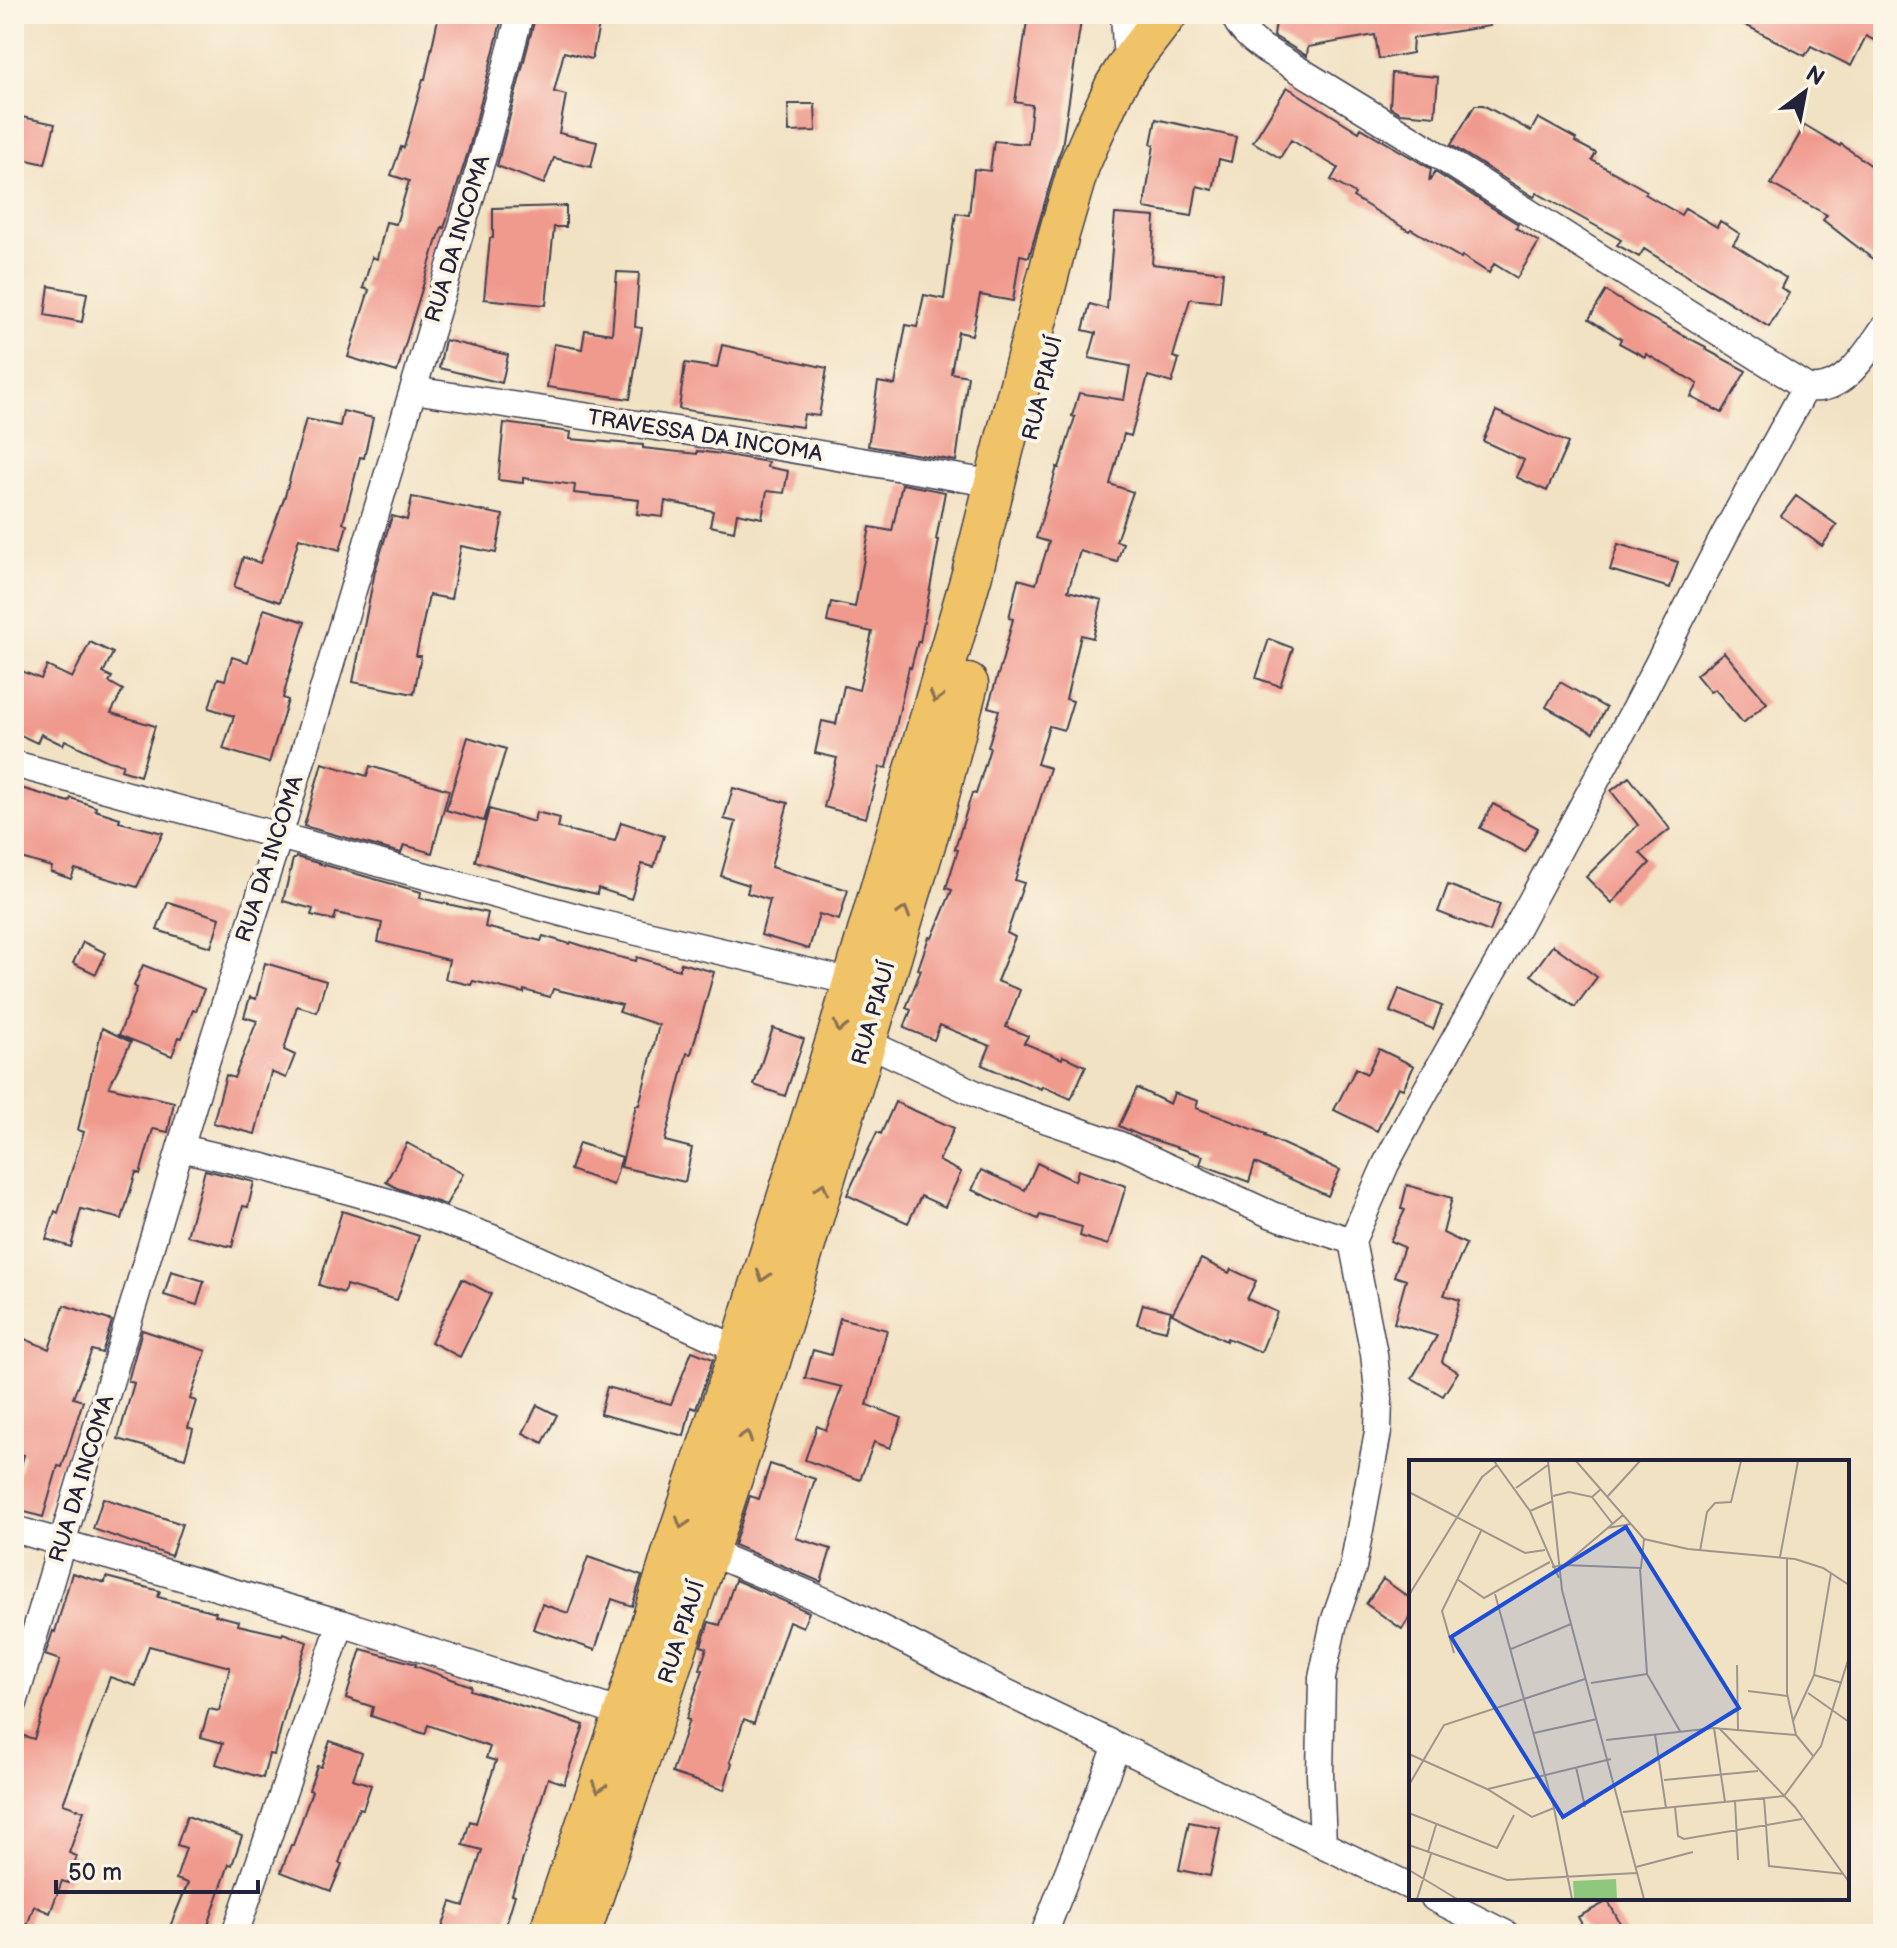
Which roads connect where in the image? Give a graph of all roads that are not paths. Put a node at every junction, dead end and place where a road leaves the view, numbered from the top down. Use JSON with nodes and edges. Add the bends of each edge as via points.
{"nodes":[{"id":1,"x":520,"y":14,"type":"edge"},
{"id":2,"x":1124,"y":14,"type":"edge"},
{"id":3,"x":1167,"y":14,"type":"edge"},
{"id":4,"x":1183,"y":14,"type":"edge"},
{"id":5,"x":1233,"y":14,"type":"edge"},
{"id":6,"x":1133,"y":73,"type":"junction"},
{"id":7,"x":1883,"y":329,"type":"edge"},
{"id":8,"x":1806,"y":387,"type":"junction"},
{"id":9,"x":413,"y":390,"type":"junction"},
{"id":10,"x":996,"y":484,"type":"junction"},
{"id":11,"x":14,"y":764,"type":"edge"},
{"id":12,"x":279,"y":836,"type":"junction"},
{"id":13,"x":853,"y":982,"type":"junction"},
{"id":14,"x":866,"y":1042,"type":"junction"},
{"id":15,"x":181,"y":1148,"type":"junction"},
{"id":16,"x":1352,"y":1241,"type":"junction"},
{"id":17,"x":740,"y":1350,"type":"junction"},
{"id":18,"x":14,"y":1529,"type":"edge"},
{"id":19,"x":62,"y":1543,"type":"junction"},
{"id":20,"x":709,"y":1552,"type":"junction"},
{"id":21,"x":341,"y":1623,"type":"junction"},
{"id":22,"x":14,"y":1703,"type":"edge"},
{"id":23,"x":638,"y":1718,"type":"junction"},
{"id":24,"x":1117,"y":1746,"type":"junction"},
{"id":25,"x":1323,"y":1844,"type":"junction"},
{"id":26,"x":1409,"y":1886,"type":"edge"},
{"id":27,"x":1438,"y":1900,"type":"edge"},
{"id":28,"x":235,"y":1934,"type":"edge"},
{"id":29,"x":549,"y":1934,"type":"edge"},
{"id":30,"x":580,"y":1934,"type":"edge"},
{"id":31,"x":1044,"y":1934,"type":"edge"},
{"id":32,"x":1506,"y":1934,"type":"edge"}],
"edges":[{"from":1,"to":9,"type":"street","name":"RUA DA INCOMA"},
{"from":2,"to":6,"type":"street"},
{"from":3,"to":6,"type":"main road"},
{"from":4,"to":6,"type":"main road"},
{"from":5,"to":8,"type":"street","via":[[1240,28],[1263,48]]},
{"from":6,"to":10,"type":"main road","name":"RUA PIAUÍ","via":[[1098,123],[1079,166]]},
{"from":14,"to":6,"type":"main road","name":"RUA PIAUÍ","one_way":true,"via":[[934,814],[1082,232]]},
{"from":7,"to":8,"type":"street","via":[[1834,384]]},
{"from":8,"to":16,"type":"street","via":[[1386,1164]]},
{"from":9,"to":10,"type":"street","name":"TRAVESSA DA INCOMA"},
{"from":9,"to":12,"type":"street","name":"RUA DA INCOMA"},
{"from":10,"to":13,"type":"main road","name":"RUA PIAUÍ","one_way":true},
{"from":11,"to":12,"type":"street"},
{"from":12,"to":13,"type":"street","via":[[603,924]]},
{"from":12,"to":15,"type":"street","name":"RUA DA INCOMA"},
{"from":13,"to":17,"type":"main road","name":"RUA PIAUÍ","one_way":true},
{"from":14,"to":16,"type":"street","via":[[989,1100],[1120,1145],[1272,1215]]},
{"from":20,"to":14,"type":"main road","name":"RUA PIAUÍ","one_way":true},
{"from":15,"to":17,"type":"street","via":[[396,1204],[492,1238]]},
{"from":15,"to":19,"type":"street","name":"RUA DA INCOMA"},
{"from":16,"to":25,"type":"street","via":[[1374,1354],[1378,1432],[1353,1567],[1322,1678]]},
{"from":17,"to":23,"type":"main road","name":"RUA PIAUÍ","one_way":true,"via":[[674,1548]]},
{"from":18,"to":19,"type":"street"},
{"from":19,"to":21,"type":"street"},
{"from":19,"to":22,"type":"street","name":"RUA DA INCOMA"},
{"from":20,"to":23,"type":"main road","name":"RUA PIAUÍ"},
{"from":20,"to":24,"type":"street","via":[[839,1607]]},
{"from":21,"to":23,"type":"street"},
{"from":21,"to":28,"type":"street"},
{"from":23,"to":29,"type":"main road","one_way":true},
{"from":23,"to":30,"type":"main road","name":"RUA PIAUÍ"},
{"from":24,"to":25,"type":"street"},
{"from":24,"to":31,"type":"street"},
{"from":25,"to":26,"type":"street"},
{"from":27,"to":32,"type":"street"}]}
